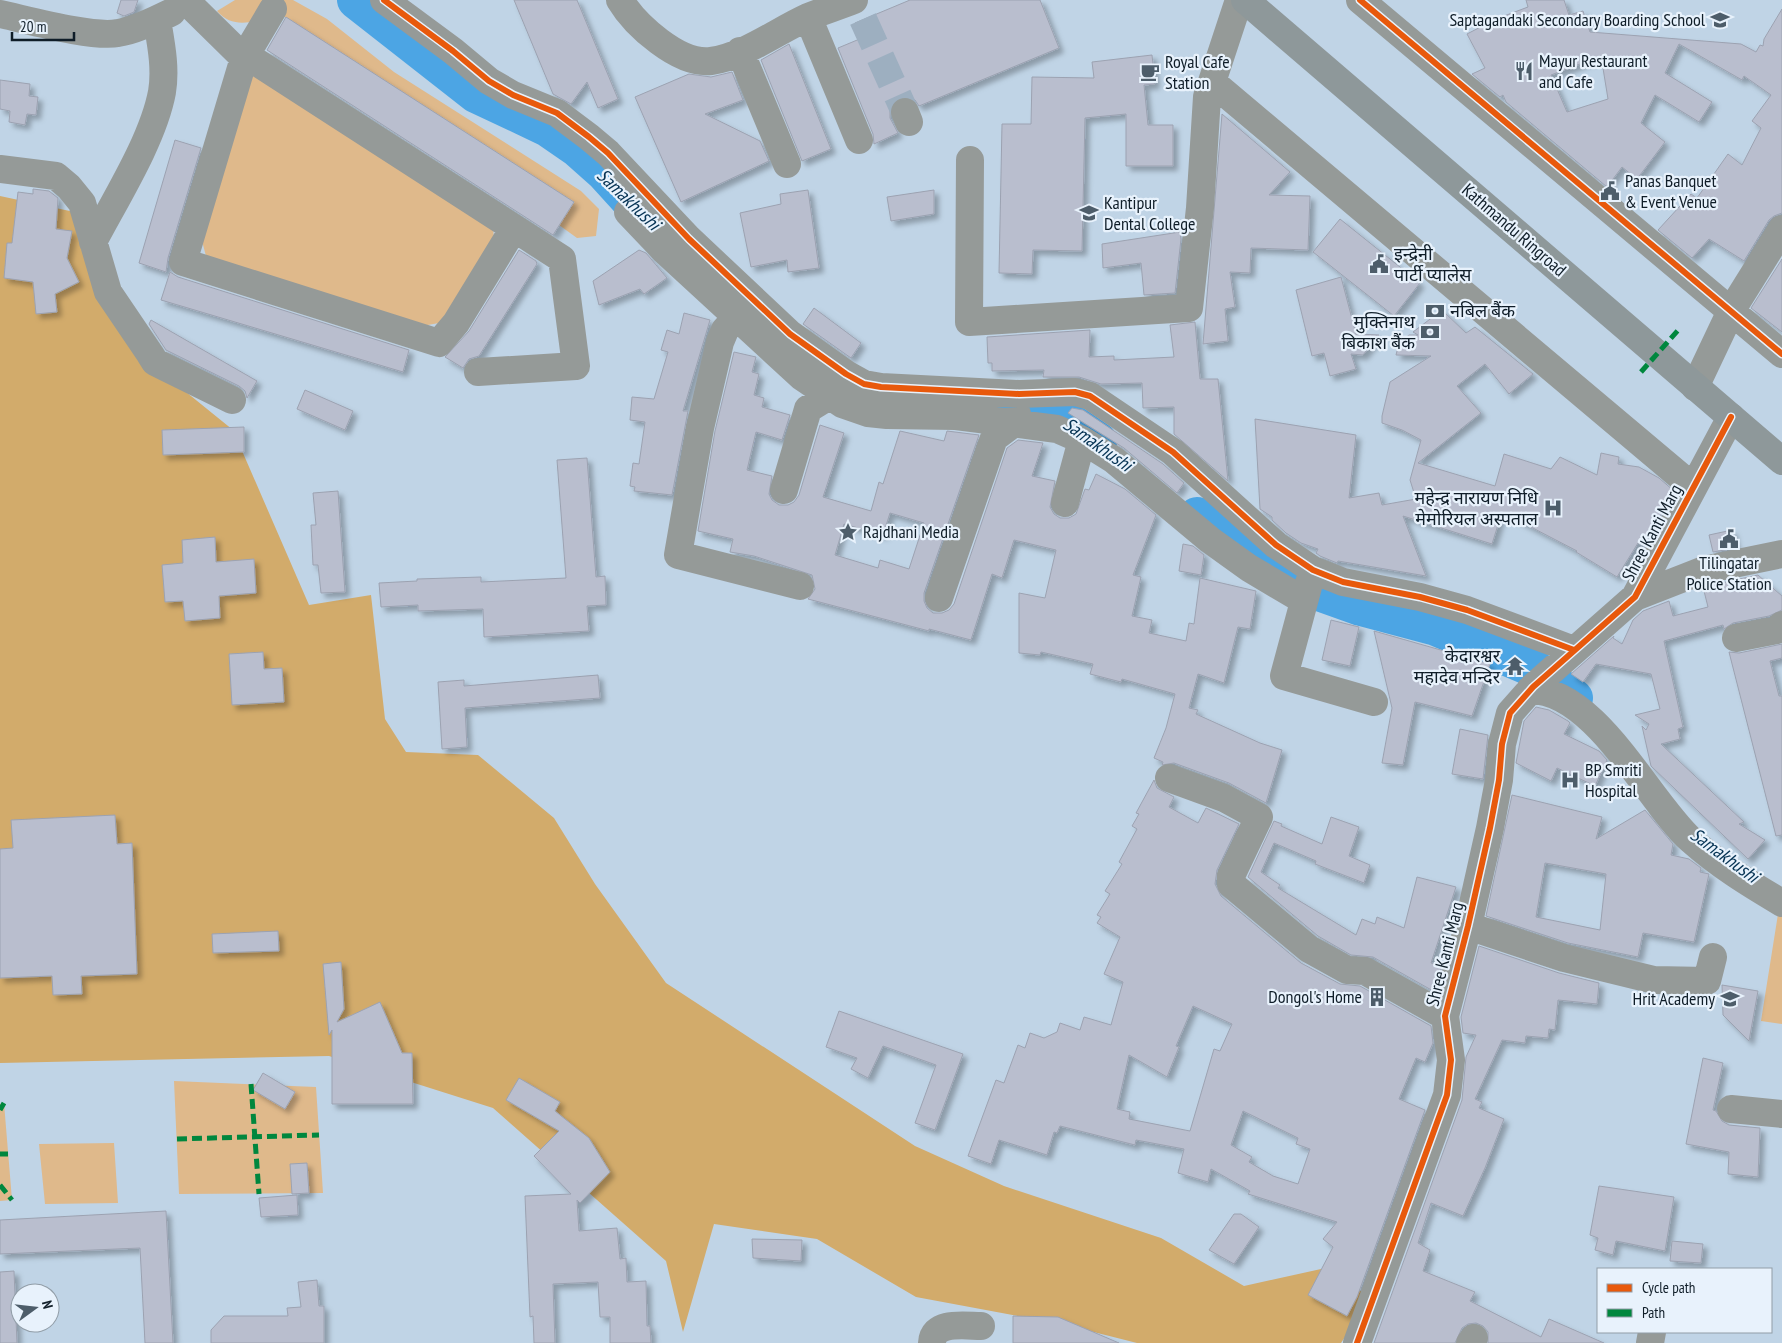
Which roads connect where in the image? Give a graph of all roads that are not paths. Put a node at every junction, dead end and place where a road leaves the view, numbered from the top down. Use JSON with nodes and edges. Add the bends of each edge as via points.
{"nodes":[{"id":1,"x":384,"y":0,"type":"edge"},
{"id":2,"x":620,"y":0,"type":"edge"},
{"id":3,"x":1239,"y":0,"type":"edge"},
{"id":4,"x":1245,"y":0,"type":"edge"},
{"id":5,"x":1360,"y":0,"type":"edge"},
{"id":6,"x":190,"y":2,"type":"edge"},
{"id":7,"x":858,"y":6,"type":"edge"},
{"id":8,"x":273,"y":9,"type":"dead end"},
{"id":9,"x":0,"y":14,"type":"edge"},
{"id":10,"x":808,"y":17,"type":"junction"},
{"id":11,"x":157,"y":20,"type":"junction"},
{"id":12,"x":740,"y":51,"type":"junction"},
{"id":13,"x":244,"y":58,"type":"junction"},
{"id":14,"x":1212,"y":82,"type":"junction"},
{"id":15,"x":859,"y":140,"type":"dead end"},
{"id":16,"x":970,"y":160,"type":"dead end"},
{"id":17,"x":788,"y":164,"type":"dead end"},
{"id":18,"x":0,"y":169,"type":"edge"},
{"id":19,"x":628,"y":212,"type":"dead end"},
{"id":20,"x":514,"y":228,"type":"junction"},
{"id":21,"x":1782,"y":229,"type":"edge"},
{"id":22,"x":93,"y":242,"type":"junction"},
{"id":23,"x":745,"y":308,"type":"junction"},
{"id":24,"x":1731,"y":311,"type":"junction"},
{"id":25,"x":1782,"y":354,"type":"edge"},
{"id":26,"x":478,"y":372,"type":"dead end"},
{"id":27,"x":838,"y":386,"type":"junction"},
{"id":28,"x":1695,"y":387,"type":"junction"},
{"id":29,"x":232,"y":400,"type":"dead end"},
{"id":30,"x":1017,"y":409,"type":"junction"},
{"id":31,"x":1731,"y":417,"type":"junction"},
{"id":32,"x":1082,"y":440,"type":"junction"},
{"id":33,"x":1782,"y":461,"type":"edge"},
{"id":34,"x":1693,"y":487,"type":"junction"},
{"id":35,"x":784,"y":490,"type":"dead end"},
{"id":36,"x":1065,"y":503,"type":"dead end"},
{"id":37,"x":1782,"y":554,"type":"edge"},
{"id":38,"x":800,"y":586,"type":"dead end"},
{"id":39,"x":1308,"y":586,"type":"junction"},
{"id":40,"x":1636,"y":597,"type":"junction"},
{"id":41,"x":939,"y":598,"type":"dead end"},
{"id":42,"x":1782,"y":625,"type":"edge"},
{"id":43,"x":1736,"y":638,"type":"dead end"},
{"id":44,"x":1565,"y":658,"type":"junction"},
{"id":45,"x":1531,"y":688,"type":"junction"},
{"id":46,"x":1374,"y":702,"type":"dead end"},
{"id":47,"x":1169,"y":778,"type":"dead end"},
{"id":48,"x":1782,"y":903,"type":"edge"},
{"id":49,"x":1468,"y":926,"type":"junction"},
{"id":50,"x":1713,"y":957,"type":"dead end"},
{"id":51,"x":1445,"y":1016,"type":"junction"},
{"id":52,"x":1731,"y":1109,"type":"dead end"},
{"id":53,"x":1782,"y":1114,"type":"edge"},
{"id":54,"x":981,"y":1326,"type":"dead end"},
{"id":55,"x":932,"y":1343,"type":"edge"},
{"id":56,"x":1357,"y":1343,"type":"edge"}],
"edges":[{"from":1,"to":23,"type":"street","via":[[489,81],[557,113],[608,152],[689,239]]},
{"from":2,"to":12,"type":"street","via":[[644,30],[687,59],[710,61]]},
{"from":3,"to":14,"type":"street"},
{"from":4,"to":28,"type":"highway","name":"Kathmandu Ringroad"},
{"from":5,"to":24,"type":"street"},
{"from":6,"to":11,"type":"street"},
{"from":6,"to":13,"type":"street"},
{"from":7,"to":10,"type":"street"},
{"from":8,"to":13,"type":"street"},
{"from":9,"to":11,"type":"street","via":[[94,33],[116,34]]},
{"from":10,"to":12,"type":"street"},
{"from":10,"to":15,"type":"street"},
{"from":11,"to":22,"type":"street","via":[[164,62],[162,92],[148,135]]},
{"from":12,"to":17,"type":"street"},
{"from":13,"to":20,"type":"street","via":[[258,63]]},
{"from":13,"to":20,"type":"street","via":[[183,262],[439,343],[456,323]]},
{"from":14,"to":16,"type":"street","via":[[1207,98],[1189,308],[969,322]]},
{"from":14,"to":34,"type":"street"},
{"from":18,"to":22,"type":"street","via":[[56,176],[82,203]]},
{"from":19,"to":23,"type":"street"},
{"from":20,"to":26,"type":"street","via":[[562,259],[576,366]]},
{"from":21,"to":24,"type":"street"},
{"from":22,"to":29,"type":"street","via":[[108,292],[155,362]]},
{"from":23,"to":27,"type":"street","via":[[790,334]]},
{"from":23,"to":38,"type":"street","via":[[725,330],[720,342],[698,437],[678,555]]},
{"from":24,"to":25,"type":"street"},
{"from":24,"to":28,"type":"street"},
{"from":27,"to":30,"type":"street","via":[[882,386]]},
{"from":27,"to":35,"type":"street","via":[[808,409]]},
{"from":28,"to":31,"type":"highway","name":"Kathmandu Ringroad"},
{"from":30,"to":32,"type":"street"},
{"from":30,"to":39,"type":"street","via":[[1075,392],[1090,396],[1173,452],[1276,545]]},
{"from":30,"to":41,"type":"street","via":[[994,438]]},
{"from":31,"to":33,"type":"highway","name":"Kathmandu Ringroad"},
{"from":31,"to":34,"type":"street","name":"Shree Kanti Marg"},
{"from":32,"to":36,"type":"street"},
{"from":32,"to":39,"type":"street","via":[[1114,460],[1241,562]]},
{"from":34,"to":40,"type":"street","name":"Shree Kanti Marg"},
{"from":37,"to":40,"type":"street","via":[[1704,570]]},
{"from":39,"to":44,"type":"street","via":[[1343,582],[1420,596],[1466,610]]},
{"from":39,"to":46,"type":"street","via":[[1284,676]]},
{"from":40,"to":44,"type":"street","name":"Shree Kanti Marg"},
{"from":42,"to":43,"type":"street","via":[[1777,630]]},
{"from":44,"to":45,"type":"street","name":"Shree Kanti Marg"},
{"from":45,"to":48,"type":"street","via":[[1570,702],[1630,762],[1690,839],[1737,877]]},
{"from":45,"to":49,"type":"street","name":"Shree Kanti Marg","via":[[1510,713],[1502,744],[1490,828]]},
{"from":47,"to":51,"type":"street","via":[[1224,798],[1260,818],[1231,876],[1231,884],[1309,949],[1347,970],[1365,971]]},
{"from":49,"to":50,"type":"street","via":[[1564,958],[1654,980],[1707,981]]},
{"from":49,"to":51,"type":"street","name":"Shree Kanti Marg"},
{"from":51,"to":56,"type":"street","name":"Shree Kanti Marg","via":[[1451,1060],[1447,1095]]},
{"from":52,"to":53,"type":"street"},
{"from":54,"to":55,"type":"street","via":[[946,1326],[932,1338]]}]}
